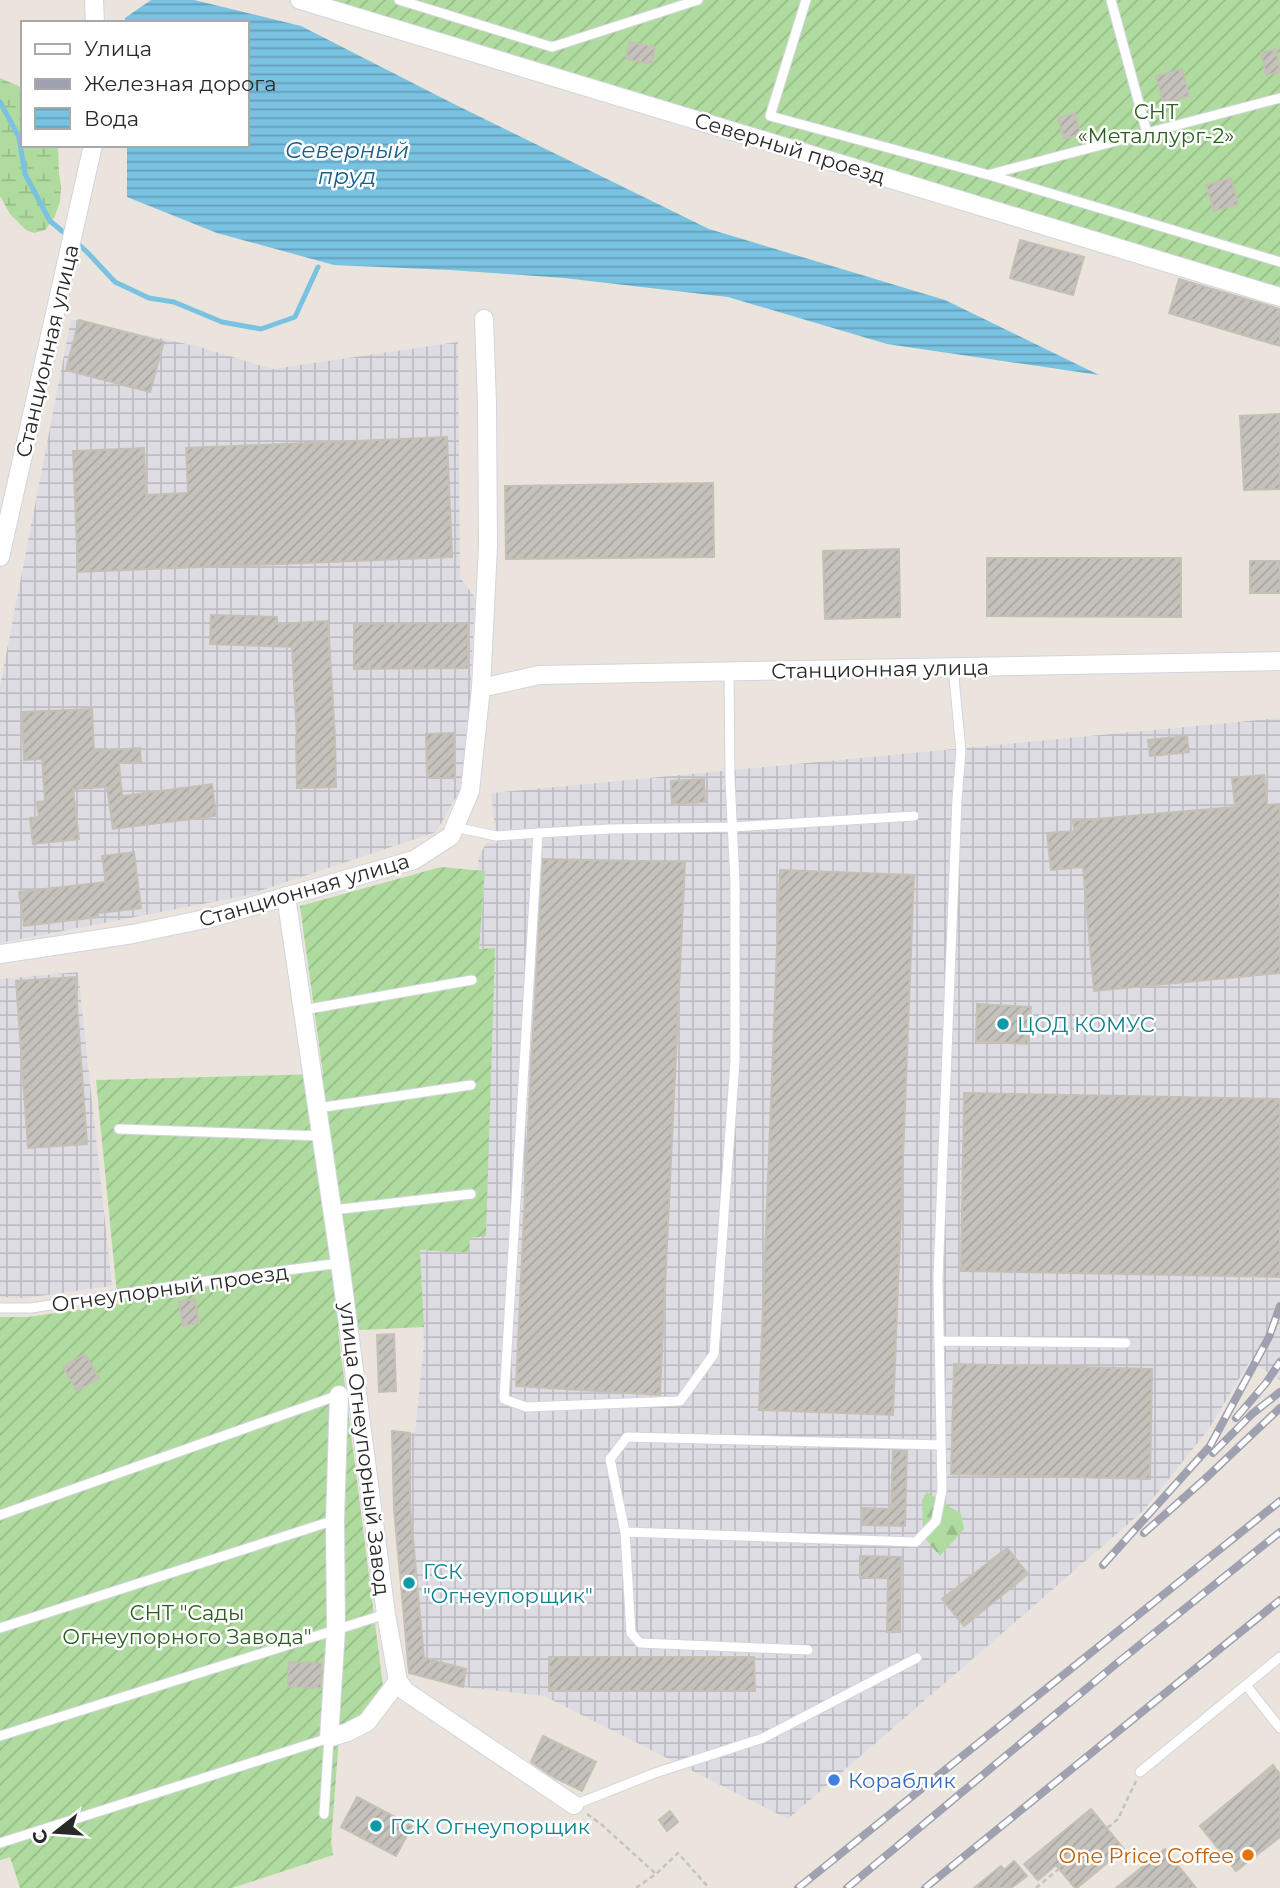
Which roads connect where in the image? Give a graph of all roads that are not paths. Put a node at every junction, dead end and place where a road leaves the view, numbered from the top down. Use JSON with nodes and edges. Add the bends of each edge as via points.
{"nodes":[{"id":1,"x":94,"y":0,"type":"edge"},
{"id":2,"x":300,"y":0,"type":"edge"},
{"id":3,"x":399,"y":0,"type":"edge"},
{"id":4,"x":698,"y":0,"type":"edge"},
{"id":5,"x":806,"y":0,"type":"edge"},
{"id":6,"x":1111,"y":0,"type":"edge"},
{"id":7,"x":95,"y":21,"type":"edge"},
{"id":8,"x":1280,"y":98,"type":"edge"},
{"id":9,"x":1147,"y":133,"type":"junction"},
{"id":10,"x":93,"y":147,"type":"edge"},
{"id":11,"x":989,"y":175,"type":"junction"},
{"id":12,"x":1280,"y":262,"type":"edge"},
{"id":13,"x":1280,"y":296,"type":"edge"},
{"id":14,"x":484,"y":319,"type":"dead end"},
{"id":15,"x":0,"y":557,"type":"edge"},
{"id":16,"x":1280,"y":661,"type":"edge"},
{"id":17,"x":953,"y":667,"type":"junction"},
{"id":18,"x":729,"y":672,"type":"junction"},
{"id":19,"x":481,"y":688,"type":"junction"},
{"id":20,"x":914,"y":816,"type":"dead end"},
{"id":21,"x":455,"y":827,"type":"junction"},
{"id":22,"x":733,"y":827,"type":"junction"},
{"id":23,"x":538,"y":833,"type":"junction"},
{"id":24,"x":286,"y":896,"type":"junction"},
{"id":25,"x":0,"y":954,"type":"edge"},
{"id":26,"x":472,"y":981,"type":"dead end"},
{"id":27,"x":303,"y":1010,"type":"junction"},
{"id":28,"x":471,"y":1085,"type":"dead end"},
{"id":29,"x":318,"y":1108,"type":"junction"},
{"id":30,"x":119,"y":1129,"type":"dead end"},
{"id":31,"x":322,"y":1136,"type":"junction"},
{"id":32,"x":471,"y":1194,"type":"dead end"},
{"id":33,"x":333,"y":1210,"type":"junction"},
{"id":34,"x":341,"y":1263,"type":"junction"},
{"id":35,"x":0,"y":1308,"type":"edge"},
{"id":36,"x":939,"y":1341,"type":"junction"},
{"id":37,"x":1126,"y":1343,"type":"dead end"},
{"id":38,"x":339,"y":1395,"type":"joint"},
{"id":39,"x":941,"y":1445,"type":"junction"},
{"id":40,"x":0,"y":1515,"type":"edge"},
{"id":41,"x":335,"y":1520,"type":"junction"},
{"id":42,"x":625,"y":1532,"type":"junction"},
{"id":43,"x":386,"y":1614,"type":"junction"},
{"id":44,"x":0,"y":1628,"type":"edge"},
{"id":45,"x":336,"y":1629,"type":"junction"},
{"id":46,"x":808,"y":1650,"type":"dead end"},
{"id":47,"x":1280,"y":1657,"type":"edge"},
{"id":48,"x":917,"y":1658,"type":"dead end"},
{"id":49,"x":398,"y":1681,"type":"junction"},
{"id":50,"x":1246,"y":1685,"type":"junction"},
{"id":51,"x":1280,"y":1728,"type":"edge"},
{"id":52,"x":0,"y":1735,"type":"edge"},
{"id":53,"x":329,"y":1738,"type":"junction"},
{"id":54,"x":1140,"y":1772,"type":"road end"},
{"id":55,"x":574,"y":1805,"type":"joint"},
{"id":56,"x":324,"y":1815,"type":"dead end"},
{"id":57,"x":0,"y":1843,"type":"edge"}],
"edges":[{"from":1,"to":7,"type":"street"},
{"from":2,"to":13,"type":"street","name":"Северный проезд"},
{"from":3,"to":4,"type":"lane","via":[[552,47]]},
{"from":5,"to":11,"type":"lane","name":"Северный проезд","via":[[770,116]]},
{"from":6,"to":9,"type":"lane"},
{"from":8,"to":9,"type":"lane"},
{"from":9,"to":11,"type":"lane"},
{"from":10,"to":15,"type":"street","name":"Станционная улица"},
{"from":11,"to":12,"type":"lane","name":"Северный проезд"},
{"from":14,"to":19,"type":"street","name":"Станционная улица","via":[[488,546]]},
{"from":16,"to":17,"type":"street","name":"Станционная улица"},
{"from":17,"to":18,"type":"street","name":"Станционная улица"},
{"from":17,"to":36,"type":"lane","via":[[961,751]]},
{"from":18,"to":19,"type":"street","name":"Станционная улица","via":[[539,675]]},
{"from":18,"to":22,"type":"lane"},
{"from":19,"to":21,"type":"street","name":"Станционная улица","via":[[470,792]]},
{"from":20,"to":22,"type":"lane"},
{"from":21,"to":23,"type":"lane","via":[[496,836]]},
{"from":21,"to":24,"type":"street","name":"Станционная улица","via":[[451,836],[414,860]]},
{"from":22,"to":23,"type":"lane"},
{"from":22,"to":23,"type":"lane","via":[[735,1061],[714,1354],[680,1401],[526,1407],[504,1399]]},
{"from":24,"to":25,"type":"street","name":"Станционная улица","via":[[133,934]]},
{"from":24,"to":27,"type":"street","name":"улица Огнеупорный Завод"},
{"from":26,"to":27,"type":"lane"},
{"from":27,"to":29,"type":"street","name":"улица Огнеупорный Завод"},
{"from":28,"to":29,"type":"lane"},
{"from":29,"to":31,"type":"street","name":"улица Огнеупорный Завод"},
{"from":30,"to":31,"type":"lane"},
{"from":31,"to":33,"type":"street","name":"улица Огнеупорный Завод"},
{"from":32,"to":33,"type":"lane"},
{"from":33,"to":34,"type":"street","name":"улица Огнеупорный Завод"},
{"from":34,"to":35,"type":"lane","name":"Огнеупорный проезд","via":[[31,1308]]},
{"from":34,"to":43,"type":"street","name":"улица Огнеупорный Завод"},
{"from":36,"to":37,"type":"lane"},
{"from":36,"to":39,"type":"lane"},
{"from":38,"to":40,"type":"lane"},
{"from":38,"to":41,"type":"street"},
{"from":39,"to":42,"type":"lane","via":[[942,1490],[936,1521],[916,1542]]},
{"from":39,"to":42,"type":"lane","via":[[627,1437],[610,1459]]},
{"from":41,"to":44,"type":"lane"},
{"from":41,"to":45,"type":"street"},
{"from":42,"to":46,"type":"lane","via":[[631,1633],[640,1643]]},
{"from":43,"to":45,"type":"lane"},
{"from":43,"to":49,"type":"street","name":"улица Огнеупорный Завод"},
{"from":45,"to":52,"type":"lane"},
{"from":45,"to":53,"type":"street"},
{"from":47,"to":50,"type":"lane"},
{"from":48,"to":55,"type":"lane","via":[[763,1738]]},
{"from":49,"to":53,"type":"street","via":[[367,1722]]},
{"from":49,"to":55,"type":"street","via":[[405,1691]]},
{"from":50,"to":51,"type":"lane"},
{"from":50,"to":54,"type":"lane"},
{"from":53,"to":56,"type":"lane"},
{"from":53,"to":57,"type":"lane"}]}
